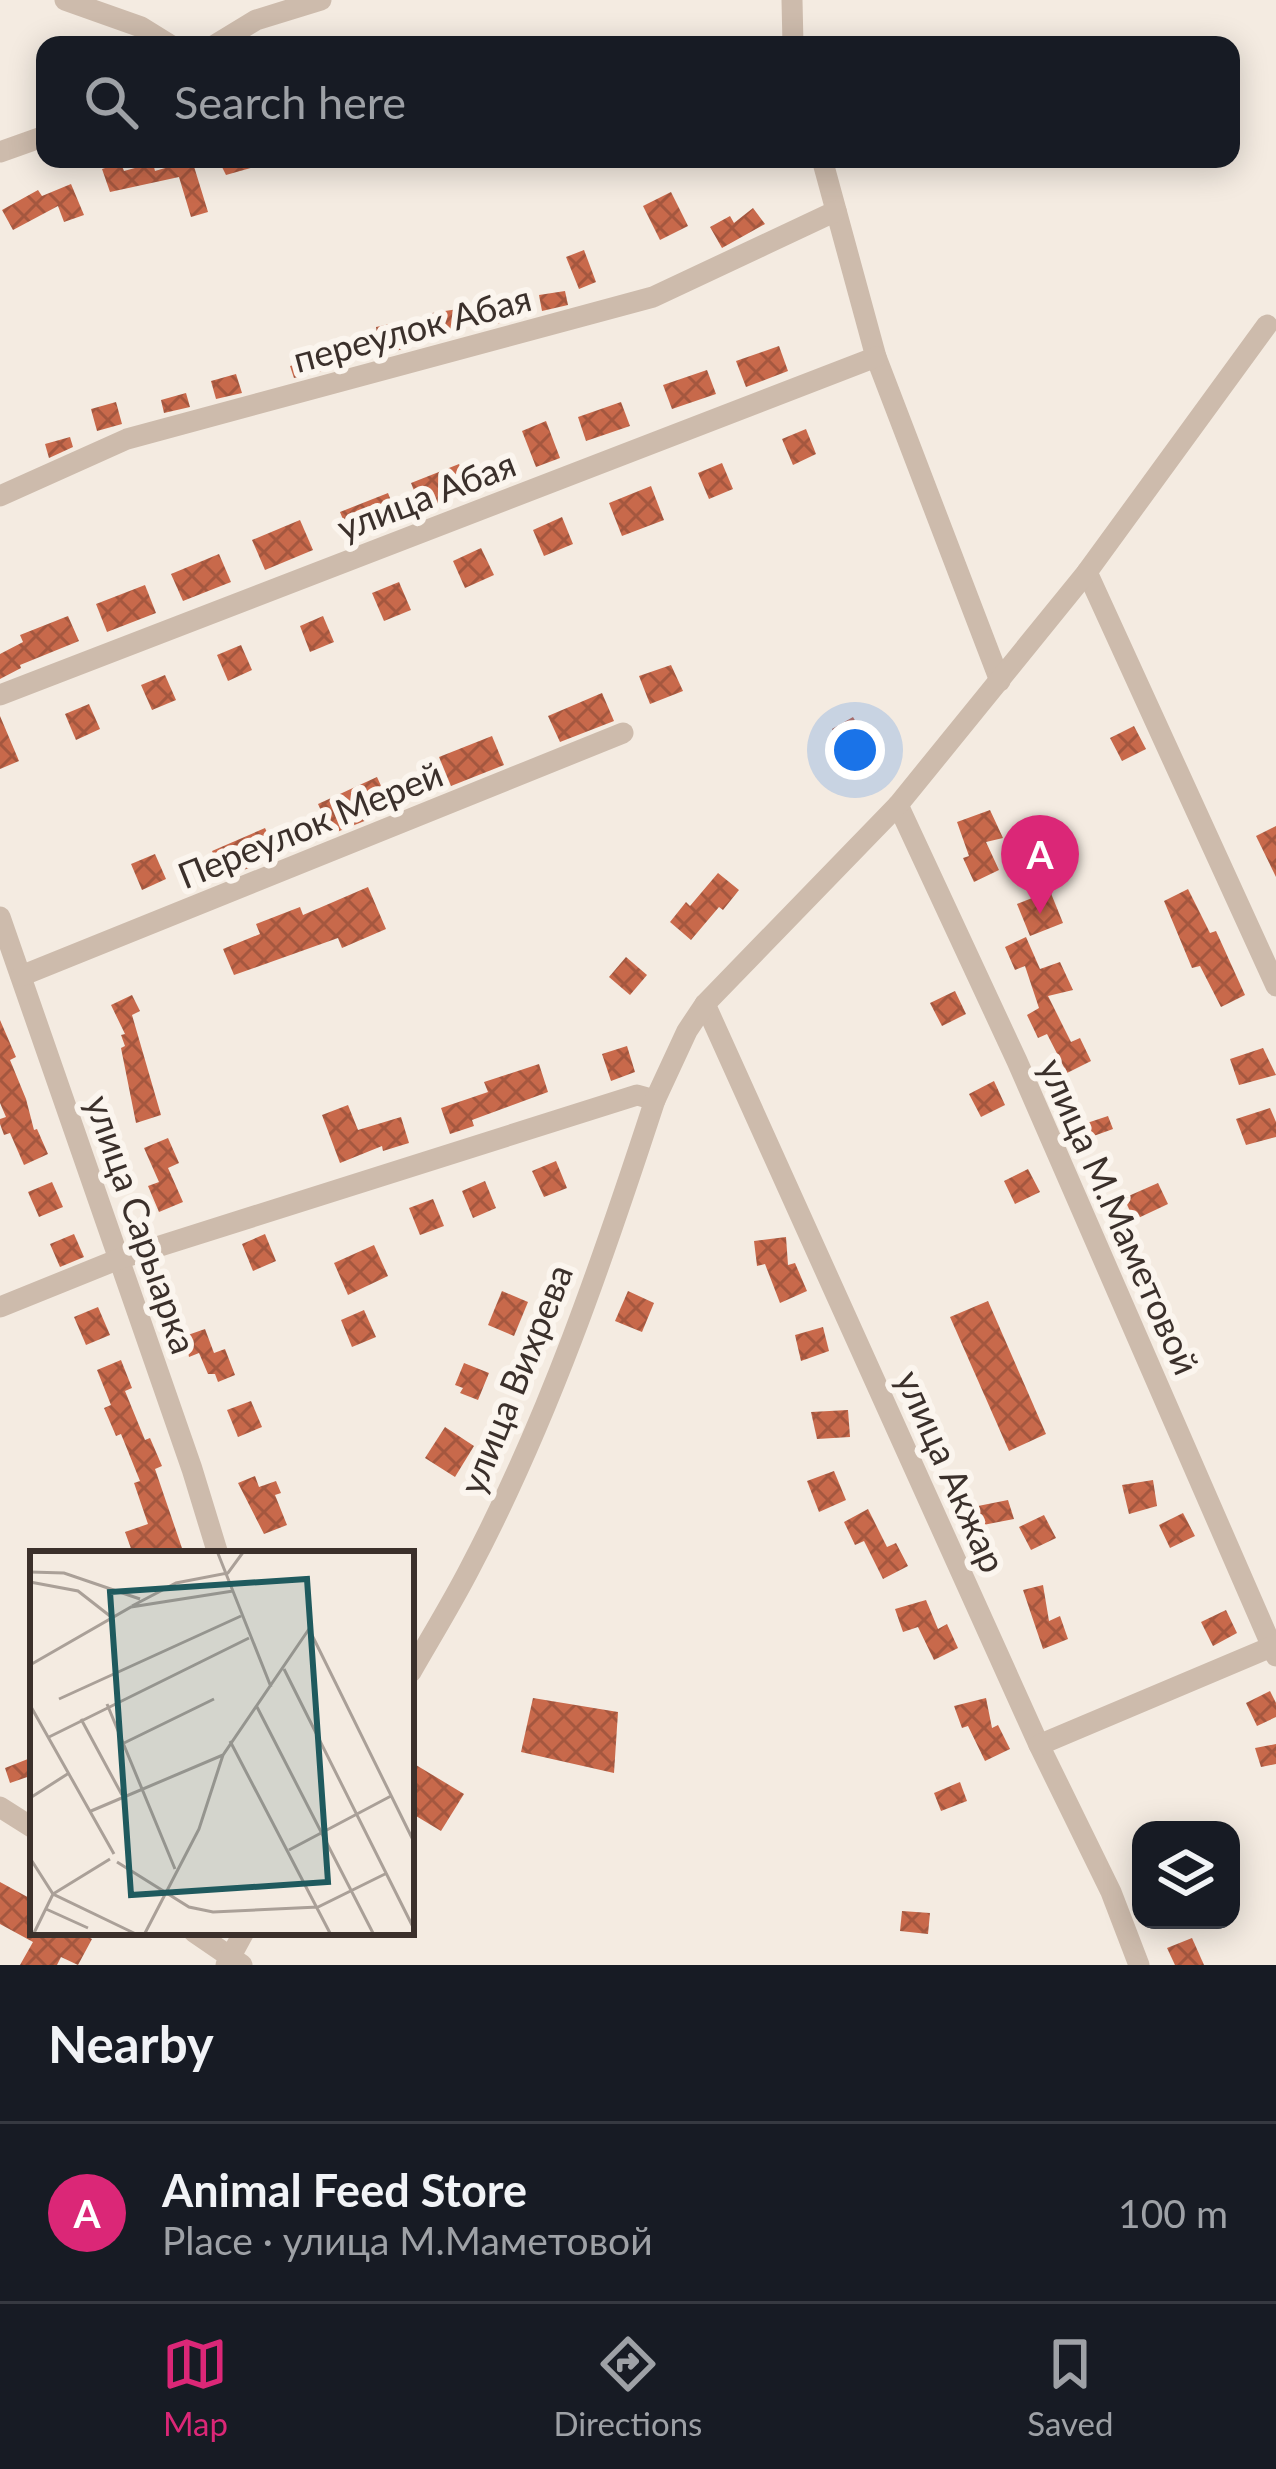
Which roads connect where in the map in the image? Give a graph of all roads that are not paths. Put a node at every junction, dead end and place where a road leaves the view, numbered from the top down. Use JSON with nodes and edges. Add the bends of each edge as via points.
{"nodes":[{"id":1,"x":65,"y":0,"type":"edge"},
{"id":2,"x":322,"y":0,"type":"edge"},
{"id":3,"x":792,"y":0,"type":"edge"},
{"id":4,"x":156,"y":36,"type":"edge"},
{"id":5,"x":230,"y":36,"type":"edge"},
{"id":6,"x":794,"y":36,"type":"edge"},
{"id":7,"x":36,"y":139,"type":"edge"},
{"id":8,"x":0,"y":152,"type":"edge"},
{"id":9,"x":824,"y":168,"type":"edge"},
{"id":10,"x":836,"y":212,"type":"junction"},
{"id":11,"x":1276,"y":347,"type":"edge"},
{"id":12,"x":876,"y":357,"type":"junction"},
{"id":13,"x":0,"y":496,"type":"edge"},
{"id":14,"x":1087,"y":572,"type":"junction"},
{"id":15,"x":1000,"y":681,"type":"junction"},
{"id":16,"x":0,"y":695,"type":"edge"},
{"id":17,"x":623,"y":734,"type":"dead end"},
{"id":18,"x":898,"y":805,"type":"junction"},
{"id":19,"x":0,"y":917,"type":"edge"},
{"id":20,"x":21,"y":976,"type":"junction"},
{"id":21,"x":1276,"y":986,"type":"edge"},
{"id":22,"x":705,"y":1004,"type":"junction"},
{"id":23,"x":655,"y":1100,"type":"junction"},
{"id":24,"x":119,"y":1259,"type":"junction"},
{"id":25,"x":0,"y":1307,"type":"edge"},
{"id":26,"x":217,"y":1551,"type":"edge"},
{"id":27,"x":1275,"y":1649,"type":"edge"},
{"id":28,"x":414,"y":1667,"type":"edge"},
{"id":29,"x":1039,"y":1745,"type":"junction"},
{"id":30,"x":0,"y":1807,"type":"edge"},
{"id":31,"x":30,"y":1826,"type":"edge"},
{"id":32,"x":198,"y":1935,"type":"edge"},
{"id":33,"x":233,"y":1962,"type":"edge"},
{"id":34,"x":1139,"y":1965,"type":"edge"}],
"edges":[{"from":1,"to":4,"type":"street"},
{"from":2,"to":5,"type":"street"},
{"from":3,"to":6,"type":"street"},
{"from":7,"to":8,"type":"street"},
{"from":9,"to":10,"type":"street"},
{"from":10,"to":12,"type":"street"},
{"from":10,"to":13,"type":"street","name":"переулок Абая","via":[[653,297],[127,439]]},
{"from":11,"to":14,"type":"street","name":"улица Вихрева","via":[[1267,325]]},
{"from":12,"to":15,"type":"street"},
{"from":12,"to":16,"type":"street","name":"улица Абая"},
{"from":14,"to":15,"type":"street","name":"улица Вихрева"},
{"from":14,"to":21,"type":"street"},
{"from":15,"to":18,"type":"street","name":"улица Вихрева"},
{"from":17,"to":20,"type":"street","name":"Переулок Мерей"},
{"from":18,"to":22,"type":"street","name":"улица Вихрева"},
{"from":18,"to":27,"type":"street","name":"улица М.Маметовой"},
{"from":19,"to":20,"type":"street","name":"улица Сарыарка"},
{"from":20,"to":24,"type":"street","name":"улица Сарыарка"},
{"from":22,"to":23,"type":"street","name":"улица Вихрева"},
{"from":22,"to":29,"type":"street","name":"улица Акжар"},
{"from":23,"to":24,"type":"street","via":[[638,1095]]},
{"from":23,"to":28,"type":"street","name":"улица Вихрева","via":[[521,1462]]},
{"from":24,"to":25,"type":"street"},
{"from":24,"to":26,"type":"street","name":"улица Сарыарка"},
{"from":27,"to":29,"type":"street"},
{"from":29,"to":34,"type":"street","name":"улица Акжар"},
{"from":30,"to":31,"type":"street"},
{"from":32,"to":33,"type":"street"}]}
